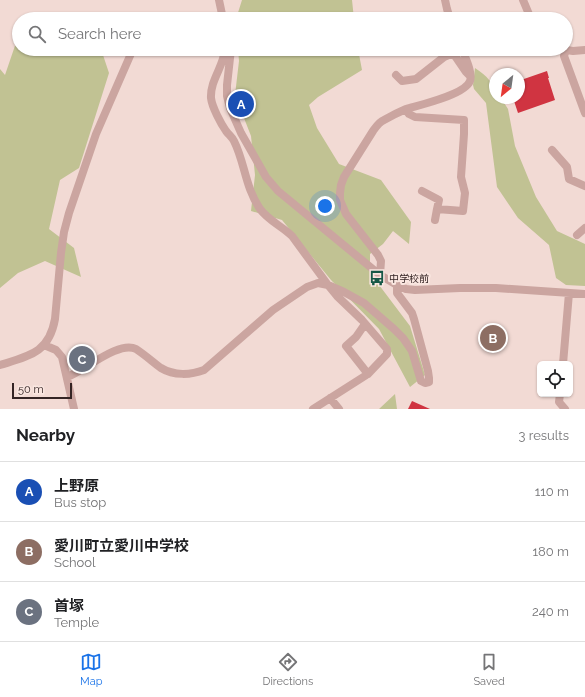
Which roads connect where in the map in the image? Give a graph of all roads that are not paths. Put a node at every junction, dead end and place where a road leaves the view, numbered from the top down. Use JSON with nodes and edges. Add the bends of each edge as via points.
{"nodes":[{"id":1,"x":219,"y":0,"type":"edge"},
{"id":2,"x":445,"y":0,"type":"edge"},
{"id":3,"x":524,"y":0,"type":"edge"},
{"id":4,"x":222,"y":12,"type":"edge"},
{"id":5,"x":447,"y":12,"type":"edge"},
{"id":6,"x":528,"y":12,"type":"edge"},
{"id":7,"x":573,"y":50,"type":"edge"},
{"id":8,"x":585,"y":50,"type":"edge"},
{"id":9,"x":130,"y":56,"type":"edge"},
{"id":10,"x":224,"y":56,"type":"edge"},
{"id":11,"x":230,"y":56,"type":"edge"},
{"id":12,"x":446,"y":56,"type":"edge"},
{"id":13,"x":456,"y":56,"type":"edge"},
{"id":14,"x":465,"y":56,"type":"edge"},
{"id":15,"x":564,"y":56,"type":"edge"},
{"id":16,"x":396,"y":75,"type":"dead end"},
{"id":17,"x":470,"y":76,"type":"junction"},
{"id":18,"x":406,"y":110,"type":"junction"},
{"id":19,"x":585,"y":114,"type":"edge"},
{"id":20,"x":552,"y":150,"type":"dead end"},
{"id":21,"x":585,"y":186,"type":"edge"},
{"id":22,"x":422,"y":191,"type":"dead end"},
{"id":23,"x":437,"y":209,"type":"junction"},
{"id":24,"x":435,"y":220,"type":"dead end"},
{"id":25,"x":585,"y":228,"type":"edge"},
{"id":26,"x":577,"y":235,"type":"dead end"},
{"id":27,"x":380,"y":275,"type":"junction"},
{"id":28,"x":328,"y":285,"type":"junction"},
{"id":29,"x":397,"y":285,"type":"junction"},
{"id":30,"x":569,"y":293,"type":"junction"},
{"id":31,"x":585,"y":294,"type":"edge"},
{"id":32,"x":365,"y":324,"type":"junction"},
{"id":33,"x":44,"y":345,"type":"junction"},
{"id":34,"x":562,"y":361,"type":"edge"},
{"id":35,"x":0,"y":365,"type":"edge"},
{"id":36,"x":368,"y":374,"type":"junction"},
{"id":37,"x":67,"y":377,"type":"junction"},
{"id":38,"x":560,"y":397,"type":"edge"},
{"id":39,"x":330,"y":398,"type":"junction"},
{"id":40,"x":74,"y":409,"type":"edge"},
{"id":41,"x":313,"y":409,"type":"edge"},
{"id":42,"x":339,"y":409,"type":"edge"},
{"id":43,"x":564,"y":409,"type":"edge"}],
"edges":[{"from":1,"to":4,"type":"street"},
{"from":2,"to":5,"type":"street"},
{"from":3,"to":6,"type":"street"},
{"from":7,"to":8,"type":"street"},
{"from":9,"to":33,"type":"street","via":[[96,134],[69,213],[60,253],[54,329]]},
{"from":10,"to":28,"type":"street","via":[[215,79],[212,102],[214,110],[235,143],[251,193],[270,220],[292,236]]},
{"from":11,"to":27,"type":"street","via":[[227,85],[230,108],[241,134],[266,177],[278,191]]},
{"from":12,"to":16,"type":"street","via":[[416,79],[402,81]]},
{"from":13,"to":17,"type":"street"},
{"from":14,"to":17,"type":"street"},
{"from":15,"to":19,"type":"street"},
{"from":17,"to":18,"type":"street","via":[[467,86],[442,99]]},
{"from":18,"to":23,"type":"street","via":[[415,117],[464,120],[461,177],[465,193],[463,212]]},
{"from":18,"to":27,"type":"street","via":[[377,125],[341,185],[342,206],[378,255],[381,261]]},
{"from":20,"to":21,"type":"street","via":[[567,166],[569,179]]},
{"from":22,"to":23,"type":"street","via":[[439,200]]},
{"from":23,"to":24,"type":"street"},
{"from":25,"to":26,"type":"street"},
{"from":27,"to":29,"type":"street"},
{"from":28,"to":29,"type":"street","via":[[364,303],[400,335],[412,351],[421,381],[427,383],[428,370],[416,324],[412,313],[397,293]]},
{"from":28,"to":32,"type":"street"},
{"from":28,"to":37,"type":"street","via":[[318,283],[307,286],[274,310],[204,370],[183,374],[166,371],[136,349],[128,347],[107,355],[75,375]]},
{"from":29,"to":30,"type":"street","via":[[415,290],[496,288]]},
{"from":30,"to":31,"type":"street"},
{"from":30,"to":34,"type":"street"},
{"from":32,"to":36,"type":"street","via":[[346,346]]},
{"from":32,"to":36,"type":"street","via":[[387,349],[387,354]]},
{"from":33,"to":35,"type":"street","via":[[30,355]]},
{"from":33,"to":37,"type":"street","via":[[56,350],[62,357]]},
{"from":36,"to":39,"type":"street"},
{"from":37,"to":40,"type":"street"},
{"from":38,"to":43,"type":"street","via":[[559,402]]},
{"from":39,"to":41,"type":"street"},
{"from":39,"to":42,"type":"street"}]}
